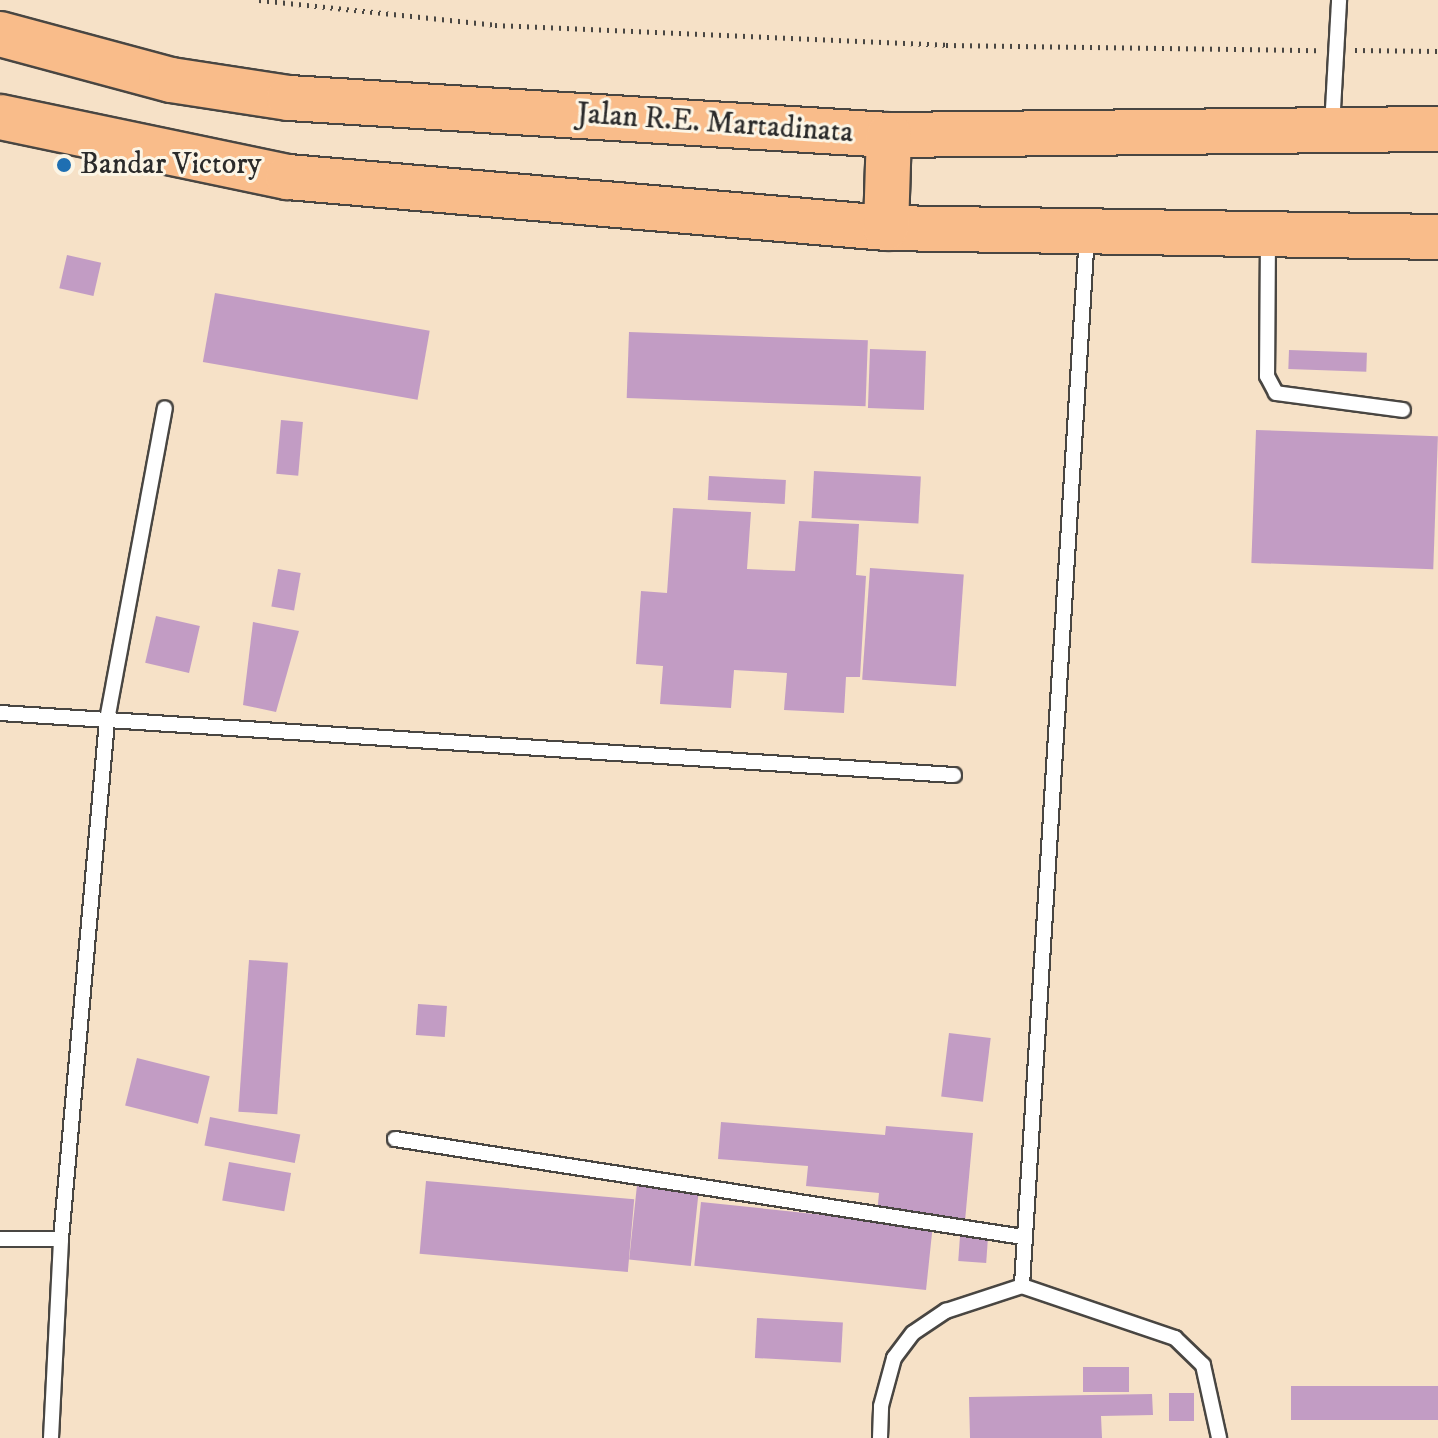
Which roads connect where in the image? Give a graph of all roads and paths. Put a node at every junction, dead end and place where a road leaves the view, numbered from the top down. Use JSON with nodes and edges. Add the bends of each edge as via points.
{"nodes":[{"id":1,"x":259,"y":0,"type":"edge"},
{"id":2,"x":1339,"y":0,"type":"edge"},
{"id":3,"x":0,"y":34,"type":"edge"},
{"id":4,"x":1336,"y":50,"type":"junction"},
{"id":5,"x":1438,"y":51,"type":"edge"},
{"id":6,"x":0,"y":117,"type":"edge"},
{"id":7,"x":1332,"y":127,"type":"junction"},
{"id":8,"x":1438,"y":129,"type":"edge"},
{"id":9,"x":889,"y":135,"type":"junction"},
{"id":10,"x":886,"y":228,"type":"junction"},
{"id":11,"x":1087,"y":234,"type":"junction"},
{"id":12,"x":1268,"y":237,"type":"junction"},
{"id":13,"x":1438,"y":237,"type":"edge"},
{"id":14,"x":165,"y":408,"type":"dead end"},
{"id":15,"x":1403,"y":410,"type":"dead end"},
{"id":16,"x":0,"y":713,"type":"edge"},
{"id":17,"x":107,"y":720,"type":"junction"},
{"id":18,"x":954,"y":775,"type":"dead end"},
{"id":19,"x":395,"y":1139,"type":"dead end"},
{"id":20,"x":1023,"y":1237,"type":"junction"},
{"id":21,"x":0,"y":1239,"type":"edge"},
{"id":22,"x":61,"y":1239,"type":"junction"},
{"id":23,"x":1022,"y":1286,"type":"junction"},
{"id":24,"x":51,"y":1438,"type":"edge"},
{"id":25,"x":880,"y":1438,"type":"edge"},
{"id":26,"x":1219,"y":1438,"type":"edge"}],
"edges":[{"from":1,"to":4,"type":"path","via":[[510,26],[946,45]]},
{"from":2,"to":4,"type":"lane"},
{"from":3,"to":9,"type":"highway","name":"Jalan R.E. Martadinata","via":[[171,80],[289,98]]},
{"from":4,"to":5,"type":"path"},
{"from":4,"to":7,"type":"lane"},
{"from":6,"to":10,"type":"highway","via":[[288,177]]},
{"from":7,"to":8,"type":"highway","name":"Jalan R.E. Martadinata"},
{"from":7,"to":9,"type":"highway","name":"Jalan R.E. Martadinata"},
{"from":9,"to":10,"type":"highway"},
{"from":10,"to":11,"type":"highway"},
{"from":11,"to":12,"type":"highway"},
{"from":11,"to":20,"type":"lane"},
{"from":12,"to":13,"type":"highway"},
{"from":12,"to":15,"type":"lane","via":[[1267,376],[1276,393]]},
{"from":14,"to":17,"type":"lane"},
{"from":16,"to":17,"type":"lane"},
{"from":17,"to":18,"type":"lane"},
{"from":17,"to":22,"type":"lane"},
{"from":19,"to":20,"type":"lane"},
{"from":20,"to":23,"type":"lane"},
{"from":21,"to":22,"type":"lane"},
{"from":22,"to":24,"type":"lane"},
{"from":23,"to":25,"type":"lane","via":[[946,1311],[913,1333],[894,1358],[881,1406]]},
{"from":23,"to":26,"type":"lane","via":[[1175,1338],[1203,1365]]}]}
